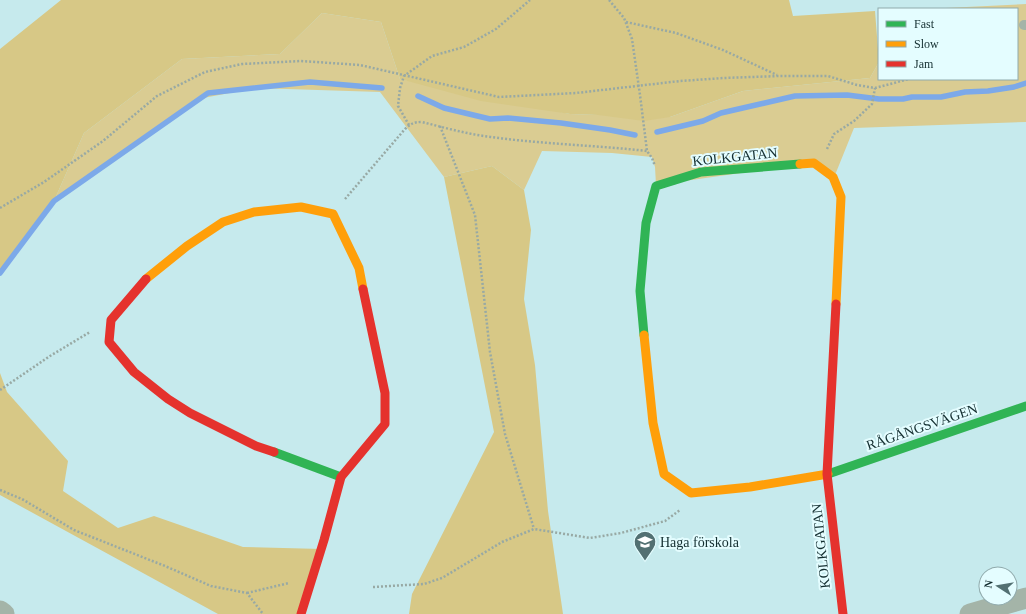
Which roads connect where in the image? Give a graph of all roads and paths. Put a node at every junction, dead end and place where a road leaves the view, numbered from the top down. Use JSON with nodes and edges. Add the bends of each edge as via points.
{"nodes":[{"id":1,"x":530,"y":0,"type":"edge"},
{"id":2,"x":609,"y":0,"type":"edge"},
{"id":3,"x":626,"y":22,"type":"junction"},
{"id":4,"x":404,"y":76,"type":"junction"},
{"id":5,"x":779,"y":76,"type":"junction"},
{"id":6,"x":905,"y":80,"type":"edge"},
{"id":7,"x":639,"y":86,"type":"junction"},
{"id":8,"x":876,"y":88,"type":"junction"},
{"id":9,"x":409,"y":125,"type":"junction"},
{"id":10,"x":440,"y":126,"type":"junction"},
{"id":11,"x":647,"y":151,"type":"junction"},
{"id":12,"x":823,"y":170,"type":"junction"},
{"id":13,"x":656,"y":186,"type":"junction"},
{"id":14,"x":0,"y":208,"type":"edge"},
{"id":15,"x":333,"y":214,"type":"junction"},
{"id":16,"x":111,"y":320,"type":"junction"},
{"id":17,"x":0,"y":390,"type":"edge"},
{"id":18,"x":1026,"y":406,"type":"edge"},
{"id":19,"x":827,"y":474,"type":"junction"},
{"id":20,"x":341,"y":477,"type":"junction"},
{"id":21,"x":0,"y":490,"type":"edge"},
{"id":22,"x":691,"y":493,"type":"junction"},
{"id":23,"x":534,"y":529,"type":"junction"},
{"id":24,"x":314,"y":572,"type":"junction"},
{"id":25,"x":373,"y":586,"type":"dead end"},
{"id":26,"x":247,"y":593,"type":"junction"},
{"id":27,"x":1026,"y":598,"type":"edge"},
{"id":28,"x":0,"y":611,"type":"edge"},
{"id":29,"x":4,"y":614,"type":"edge"},
{"id":30,"x":263,"y":614,"type":"edge"},
{"id":31,"x":301,"y":614,"type":"edge"},
{"id":32,"x":843,"y":614,"type":"edge"},
{"id":33,"x":970,"y":614,"type":"edge"}],
"edges":[{"from":1,"to":4,"type":"path","via":[[496,29],[464,47],[432,56]]},
{"from":2,"to":3,"type":"path"},
{"from":3,"to":5,"type":"path","via":[[676,33],[723,50]]},
{"from":3,"to":7,"type":"path","via":[[632,39]]},
{"from":4,"to":7,"type":"path","via":[[499,97],[576,93]]},
{"from":4,"to":9,"type":"path","via":[[398,106]]},
{"from":4,"to":14,"type":"path","via":[[360,65],[301,61],[242,64],[206,72],[158,96],[97,145],[44,182]]},
{"from":5,"to":7,"type":"path"},
{"from":5,"to":8,"type":"path","via":[[828,76]]},
{"from":6,"to":8,"type":"path"},
{"from":7,"to":11,"type":"path"},
{"from":8,"to":12,"type":"path","via":[[872,104],[854,121],[834,134]]},
{"from":9,"to":10,"type":"path","via":[[422,122]]},
{"from":9,"to":15,"type":"path"},
{"from":10,"to":11,"type":"path","via":[[484,136]]},
{"from":10,"to":23,"type":"path","via":[[475,215],[490,352],[506,434]]},
{"from":11,"to":13,"type":"path","via":[[655,166]]},
{"from":12,"to":13,"type":"street","name":"KOLKGATAN","via":[[814,164],[701,172]]},
{"from":12,"to":19,"type":"street","name":"KOLKGATAN","via":[[833,176],[841,198]]},
{"from":13,"to":22,"type":"street","via":[[646,222],[640,291],[653,422],[664,474]]},
{"from":15,"to":16,"type":"street","via":[[301,207],[254,212],[223,222],[187,246],[147,278]]},
{"from":15,"to":20,"type":"street","via":[[358,268],[385,393],[385,424]]},
{"from":16,"to":17,"type":"path","via":[[50,356]]},
{"from":16,"to":20,"type":"street","via":[[109,342],[134,372],[168,399],[256,446]]},
{"from":18,"to":19,"type":"street","name":"RÅGÅNGSVÄGEN"},
{"from":19,"to":22,"type":"street","via":[[750,487]]},
{"from":19,"to":32,"type":"street","name":"KOLKGATAN"},
{"from":20,"to":24,"type":"street"},
{"from":21,"to":26,"type":"path","via":[[22,499],[74,530],[210,586]]},
{"from":22,"to":23,"type":"path","via":[[681,509],[665,521],[621,533],[590,538]]},
{"from":23,"to":25,"type":"path","via":[[502,542],[442,578],[424,584]]},
{"from":24,"to":26,"type":"path","via":[[288,583]]},
{"from":24,"to":31,"type":"street"},
{"from":26,"to":30,"type":"path"},
{"from":27,"to":33,"type":"street"},
{"from":28,"to":29,"type":"street"}]}
